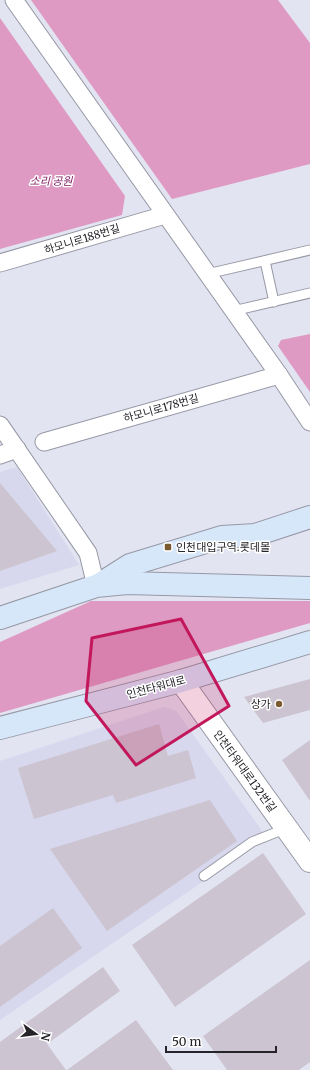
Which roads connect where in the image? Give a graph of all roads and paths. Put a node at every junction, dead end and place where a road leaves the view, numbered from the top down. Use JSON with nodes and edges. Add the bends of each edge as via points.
{"nodes":[{"id":1,"x":14,"y":0,"type":"edge"},
{"id":2,"x":165,"y":215,"type":"junction"},
{"id":3,"x":310,"y":250,"type":"edge"},
{"id":4,"x":265,"y":261,"type":"junction"},
{"id":5,"x":0,"y":264,"type":"edge"},
{"id":6,"x":207,"y":274,"type":"junction"},
{"id":7,"x":310,"y":293,"type":"edge"},
{"id":8,"x":274,"y":302,"type":"junction"},
{"id":9,"x":233,"y":311,"type":"junction"},
{"id":10,"x":279,"y":375,"type":"junction"},
{"id":11,"x":310,"y":422,"type":"edge"},
{"id":12,"x":0,"y":425,"type":"edge"},
{"id":13,"x":44,"y":442,"type":"dead end"},
{"id":14,"x":17,"y":450,"type":"junction"},
{"id":15,"x":0,"y":455,"type":"edge"},
{"id":16,"x":306,"y":519,"type":"edge"},
{"id":17,"x":96,"y":586,"type":"junction"},
{"id":18,"x":310,"y":588,"type":"edge"},
{"id":19,"x":0,"y":618,"type":"edge"},
{"id":20,"x":310,"y":642,"type":"edge"},
{"id":21,"x":180,"y":681,"type":"junction"},
{"id":22,"x":0,"y":728,"type":"edge"},
{"id":23,"x":286,"y":828,"type":"junction"},
{"id":24,"x":309,"y":858,"type":"edge"},
{"id":25,"x":204,"y":876,"type":"dead end"}],
"edges":[{"from":1,"to":2,"type":"street"},
{"from":2,"to":5,"type":"street","name":"하모니로188번길"},
{"from":2,"to":6,"type":"street"},
{"from":3,"to":4,"type":"lane"},
{"from":4,"to":6,"type":"lane"},
{"from":4,"to":8,"type":"lane"},
{"from":6,"to":9,"type":"street"},
{"from":7,"to":8,"type":"lane"},
{"from":8,"to":9,"type":"lane"},
{"from":9,"to":10,"type":"street"},
{"from":10,"to":11,"type":"street"},
{"from":10,"to":13,"type":"street","name":"하모니로178번길"},
{"from":12,"to":14,"type":"street"},
{"from":14,"to":15,"type":"street"},
{"from":14,"to":17,"type":"street","via":[[88,553]]},
{"from":16,"to":17,"type":"main road","via":[[255,535],[222,537],[130,565]]},
{"from":17,"to":18,"type":"main road","via":[[127,583]]},
{"from":17,"to":19,"type":"main road"},
{"from":20,"to":21,"type":"main road","name":"인천타워대로"},
{"from":21,"to":22,"type":"main road","name":"인천타워대로"},
{"from":21,"to":23,"type":"street","name":"인천타워대로132번길"},
{"from":23,"to":24,"type":"street","name":"인천타워대로132번길"},
{"from":23,"to":25,"type":"lane","via":[[252,842]]}]}
